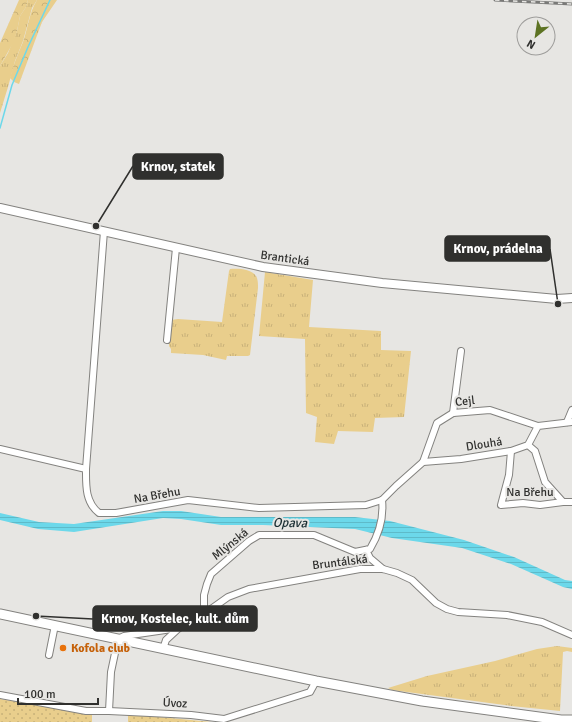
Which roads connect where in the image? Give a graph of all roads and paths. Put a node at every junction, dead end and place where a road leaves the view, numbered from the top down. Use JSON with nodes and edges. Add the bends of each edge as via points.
{"nodes":[{"id":1,"x":0,"y":208,"type":"edge"},
{"id":2,"x":104,"y":231,"type":"junction"},
{"id":3,"x":176,"y":248,"type":"junction"},
{"id":4,"x":572,"y":298,"type":"edge"},
{"id":5,"x":167,"y":340,"type":"dead end"},
{"id":6,"x":461,"y":351,"type":"dead end"},
{"id":7,"x":572,"y":410,"type":"edge"},
{"id":8,"x":453,"y":413,"type":"junction"},
{"id":9,"x":570,"y":422,"type":"edge"},
{"id":10,"x":538,"y":426,"type":"junction"},
{"id":11,"x":528,"y":445,"type":"junction"},
{"id":12,"x":0,"y":449,"type":"edge"},
{"id":13,"x":511,"y":451,"type":"junction"},
{"id":14,"x":423,"y":462,"type":"junction"},
{"id":15,"x":86,"y":469,"type":"junction"},
{"id":16,"x":382,"y":500,"type":"junction"},
{"id":17,"x":563,"y":502,"type":"junction"},
{"id":18,"x":572,"y":502,"type":"edge"},
{"id":19,"x":366,"y":550,"type":"junction"},
{"id":20,"x":383,"y":570,"type":"junction"},
{"id":21,"x":204,"y":613,"type":"junction"},
{"id":22,"x":0,"y":614,"type":"edge"},
{"id":23,"x":55,"y":625,"type":"junction"},
{"id":24,"x":179,"y":628,"type":"junction"},
{"id":25,"x":572,"y":635,"type":"edge"},
{"id":26,"x":118,"y":639,"type":"junction"},
{"id":27,"x":163,"y":649,"type":"junction"},
{"id":28,"x":49,"y":656,"type":"dead end"},
{"id":29,"x":316,"y":681,"type":"junction"},
{"id":30,"x":0,"y":695,"type":"edge"},
{"id":31,"x":109,"y":711,"type":"junction"},
{"id":32,"x":572,"y":720,"type":"edge"}],
"edges":[{"from":1,"to":2,"type":"street","name":"Brantická"},
{"from":2,"to":3,"type":"street","name":"Brantická"},
{"from":2,"to":15,"type":"street"},
{"from":3,"to":4,"type":"street","name":"Brantická","via":[[263,267],[382,283],[557,299]]},
{"from":3,"to":5,"type":"street"},
{"from":6,"to":8,"type":"street"},
{"from":7,"to":9,"type":"street"},
{"from":8,"to":10,"type":"street","name":"Cejl","via":[[490,410]]},
{"from":8,"to":14,"type":"street","name":"Cejl","via":[[437,423]]},
{"from":9,"to":10,"type":"street"},
{"from":10,"to":11,"type":"street"},
{"from":11,"to":13,"type":"street","name":"Dlouhá"},
{"from":11,"to":17,"type":"street","via":[[535,451],[545,482]]},
{"from":12,"to":15,"type":"street"},
{"from":13,"to":14,"type":"street","name":"Dlouhá"},
{"from":13,"to":17,"type":"street","name":"Na Břehu","via":[[502,505]]},
{"from":14,"to":16,"type":"street"},
{"from":15,"to":16,"type":"street","name":"Na Břehu","via":[[86,492],[99,513],[116,513],[188,500],[259,508],[366,505]]},
{"from":16,"to":19,"type":"street","via":[[383,512],[376,539],[370,549]]},
{"from":17,"to":18,"type":"street"},
{"from":19,"to":20,"type":"street","via":[[370,558]]},
{"from":19,"to":21,"type":"street","name":"Mlýnská","via":[[355,552],[314,535],[259,535],[211,574],[204,595]]},
{"from":20,"to":21,"type":"street","name":"Bruntálská","via":[[360,569],[249,588],[228,597]]},
{"from":20,"to":25,"type":"street","name":"Bruntálská","via":[[412,580],[436,603],[447,609],[507,615],[542,622]]},
{"from":21,"to":24,"type":"street","name":"Bruntálská","via":[[190,624]]},
{"from":22,"to":23,"type":"main road","name":"Bruntálská"},
{"from":23,"to":26,"type":"main road","name":"Bruntálská"},
{"from":23,"to":28,"type":"street"},
{"from":24,"to":26,"type":"street","name":"Bruntálská"},
{"from":24,"to":27,"type":"street","name":"Bruntálská","via":[[166,640]]},
{"from":26,"to":27,"type":"main road","name":"Bruntálská"},
{"from":26,"to":31,"type":"street","via":[[111,672]]},
{"from":27,"to":29,"type":"main road","name":"Bruntálská"},
{"from":29,"to":31,"type":"street","name":"Úvoz","via":[[310,692],[224,719]]},
{"from":29,"to":32,"type":"main road","name":"Bruntálská","via":[[422,701]]},
{"from":30,"to":31,"type":"street","name":"Úvoz","via":[[86,711]]}]}
